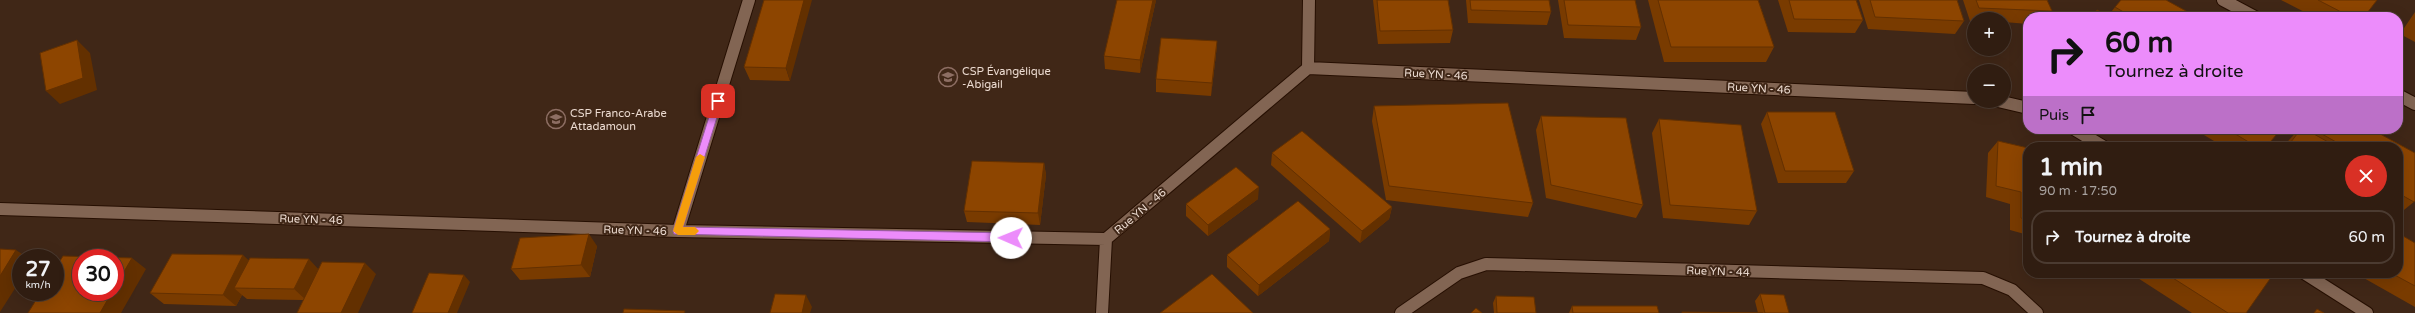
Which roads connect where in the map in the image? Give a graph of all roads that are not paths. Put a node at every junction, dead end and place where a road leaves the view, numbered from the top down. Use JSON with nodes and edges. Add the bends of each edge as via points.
{"nodes":[{"id":1,"x":750,"y":0,"type":"edge"},
{"id":2,"x":1309,"y":0,"type":"edge"},
{"id":3,"x":2224,"y":0,"type":"edge"},
{"id":4,"x":2246,"y":12,"type":"edge"},
{"id":5,"x":1308,"y":68,"type":"junction"},
{"id":6,"x":1967,"y":98,"type":"edge"},
{"id":7,"x":2403,"y":98,"type":"edge"},
{"id":8,"x":2011,"y":104,"type":"edge"},
{"id":9,"x":2415,"y":104,"type":"edge"},
{"id":10,"x":2023,"y":107,"type":"edge"},
{"id":11,"x":2082,"y":134,"type":"edge"},
{"id":12,"x":2096,"y":142,"type":"edge"},
{"id":13,"x":0,"y":209,"type":"edge"},
{"id":14,"x":678,"y":231,"type":"junction"},
{"id":15,"x":1106,"y":239,"type":"junction"},
{"id":16,"x":2312,"y":278,"type":"edge"},
{"id":17,"x":1102,"y":313,"type":"edge"},
{"id":18,"x":1401,"y":313,"type":"edge"},
{"id":19,"x":2036,"y":313,"type":"edge"},
{"id":20,"x":2367,"y":313,"type":"edge"}],
"edges":[{"from":1,"to":14,"type":"street"},
{"from":2,"to":5,"type":"street"},
{"from":3,"to":4,"type":"street"},
{"from":5,"to":6,"type":"street","name":"Rue YN - 46"},
{"from":5,"to":15,"type":"street","name":"Rue YN - 46"},
{"from":7,"to":9,"type":"street"},
{"from":8,"to":10,"type":"street"},
{"from":11,"to":12,"type":"street"},
{"from":13,"to":14,"type":"street","name":"Rue YN - 46"},
{"from":14,"to":15,"type":"street","name":"Rue YN - 46"},
{"from":15,"to":17,"type":"street"},
{"from":16,"to":20,"type":"street"},
{"from":18,"to":19,"type":"street","name":"Rue YN - 44","via":[[1459,273],[1486,264],[1983,278],[2012,290]]}]}
